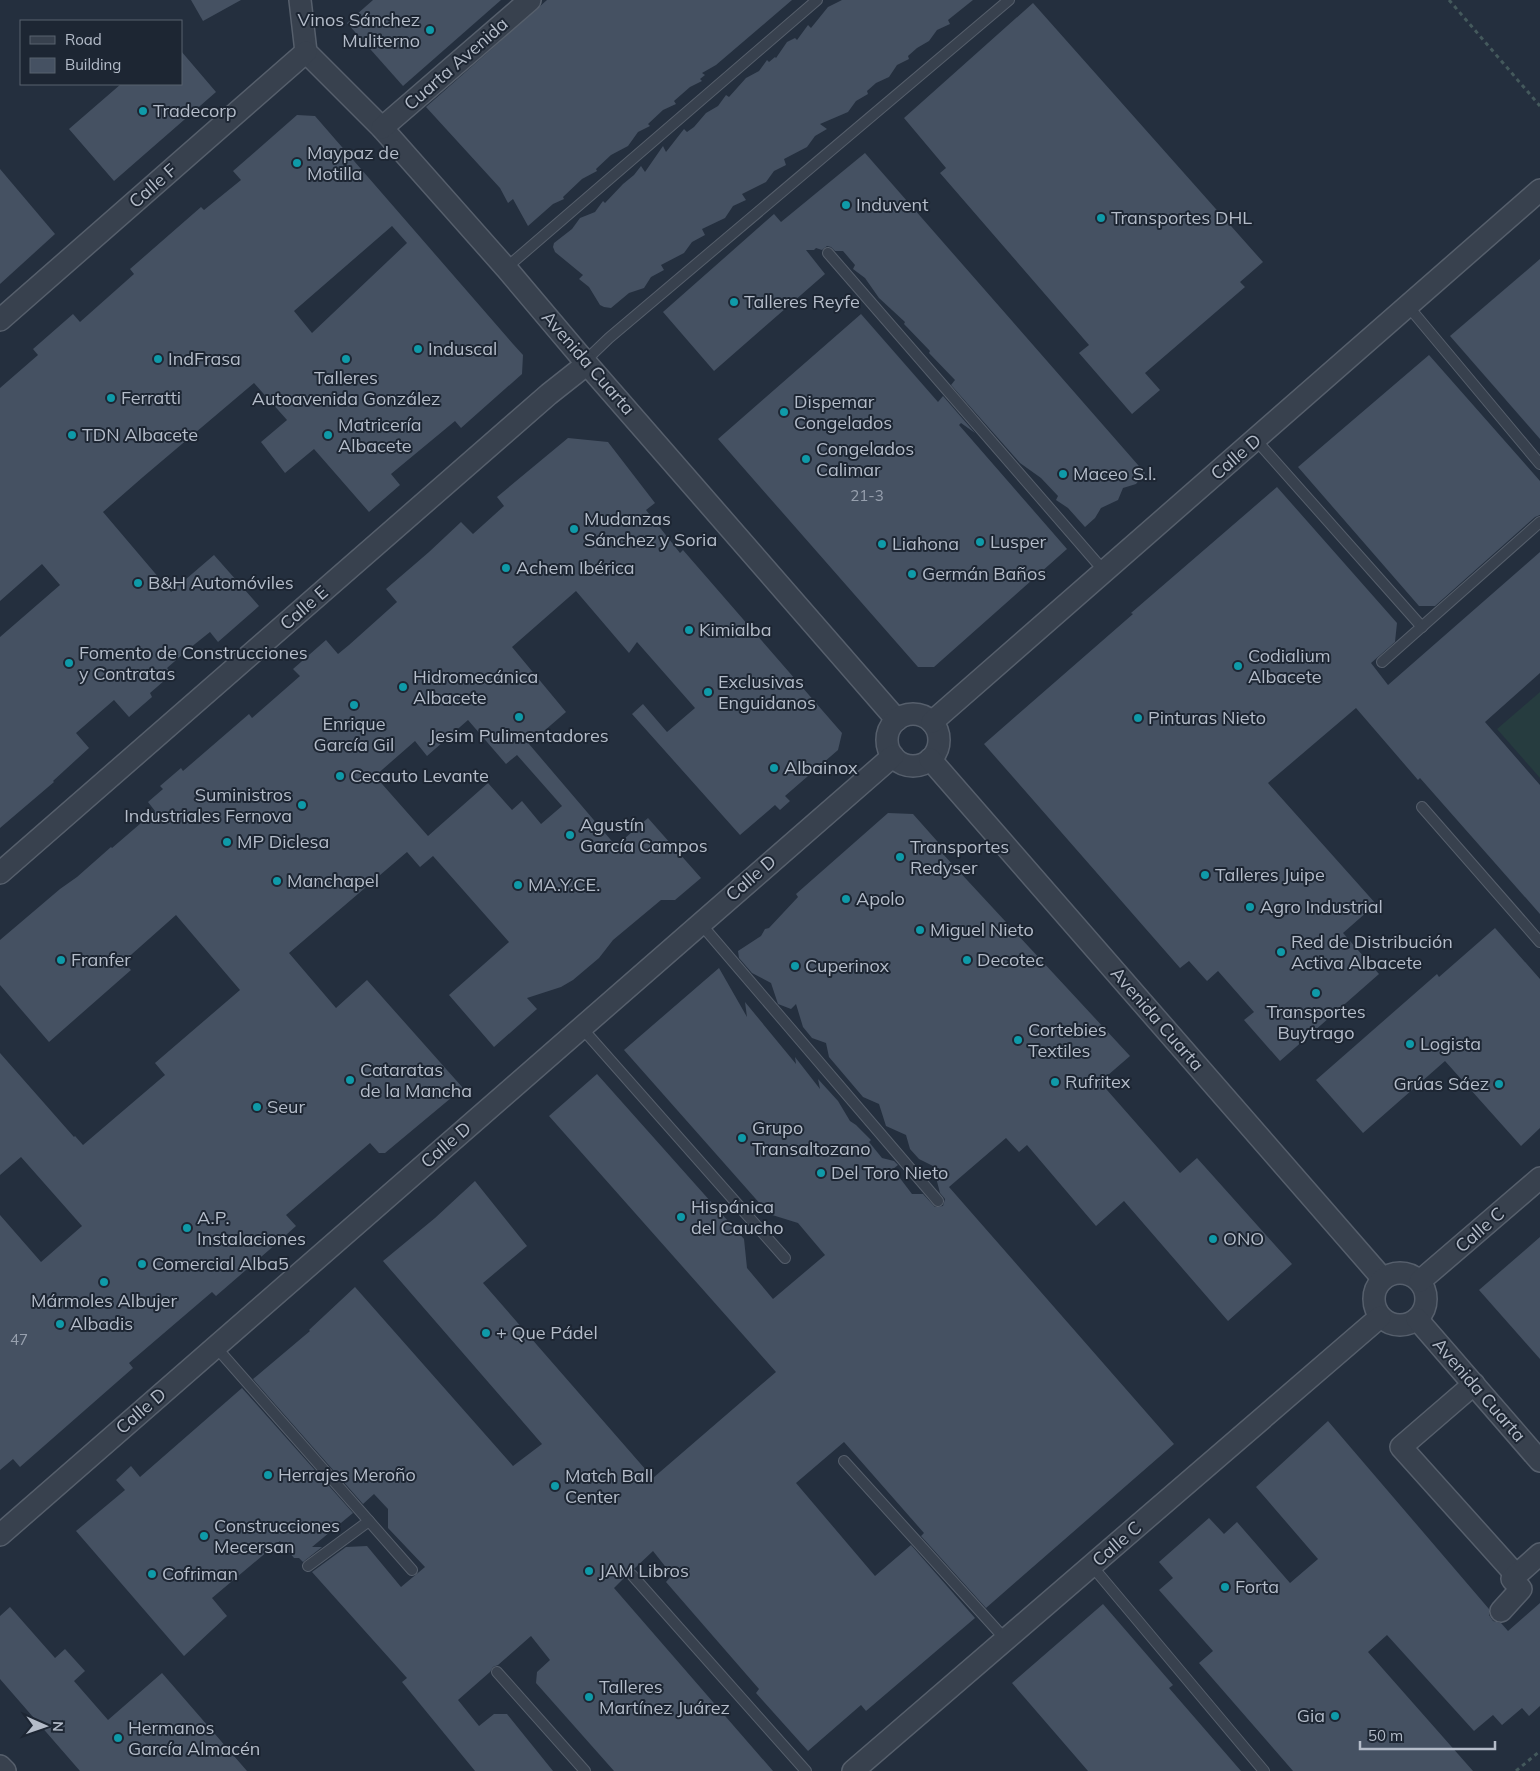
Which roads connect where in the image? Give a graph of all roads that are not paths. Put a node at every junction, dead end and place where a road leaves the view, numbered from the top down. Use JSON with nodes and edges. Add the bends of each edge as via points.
{"nodes":[{"id":1,"x":300,"y":0,"type":"edge"},
{"id":2,"x":530,"y":0,"type":"edge"},
{"id":3,"x":817,"y":0,"type":"edge"},
{"id":4,"x":1009,"y":0,"type":"edge"},
{"id":5,"x":306,"y":52,"type":"junction"},
{"id":6,"x":382,"y":128,"type":"junction"},
{"id":7,"x":1540,"y":190,"type":"edge"},
{"id":8,"x":828,"y":253,"type":"dead end"},
{"id":9,"x":506,"y":268,"type":"junction"},
{"id":10,"x":1408,"y":306,"type":"junction"},
{"id":11,"x":0,"y":320,"type":"edge"},
{"id":12,"x":586,"y":362,"type":"junction"},
{"id":13,"x":1256,"y":440,"type":"junction"},
{"id":14,"x":1540,"y":464,"type":"edge"},
{"id":15,"x":1540,"y":522,"type":"edge"},
{"id":16,"x":1104,"y":571,"type":"junction"},
{"id":17,"x":1422,"y":627,"type":"junction"},
{"id":18,"x":1382,"y":662,"type":"dead end"},
{"id":19,"x":897,"y":720,"type":"junction"},
{"id":20,"x":932,"y":722,"type":"junction"},
{"id":21,"x":893,"y":756,"type":"junction"},
{"id":22,"x":930,"y":759,"type":"junction"},
{"id":23,"x":1422,"y":807,"type":"dead end"},
{"id":24,"x":0,"y":873,"type":"edge"},
{"id":25,"x":700,"y":923,"type":"junction"},
{"id":26,"x":1540,"y":942,"type":"edge"},
{"id":27,"x":581,"y":1027,"type":"junction"},
{"id":28,"x":1540,"y":1178,"type":"edge"},
{"id":29,"x":938,"y":1201,"type":"dead end"},
{"id":30,"x":785,"y":1258,"type":"dead end"},
{"id":31,"x":1383,"y":1279,"type":"junction"},
{"id":32,"x":1420,"y":1281,"type":"junction"},
{"id":33,"x":1380,"y":1317,"type":"junction"},
{"id":34,"x":1418,"y":1319,"type":"junction"},
{"id":35,"x":215,"y":1346,"type":"junction"},
{"id":36,"x":1474,"y":1384,"type":"junction"},
{"id":37,"x":844,"y":1461,"type":"dead end"},
{"id":38,"x":1540,"y":1461,"type":"edge"},
{"id":39,"x":369,"y":1521,"type":"junction"},
{"id":40,"x":0,"y":1534,"type":"edge"},
{"id":41,"x":1540,"y":1554,"type":"edge"},
{"id":42,"x":308,"y":1566,"type":"dead end"},
{"id":43,"x":1092,"y":1566,"type":"junction"},
{"id":44,"x":412,"y":1570,"type":"dead end"},
{"id":45,"x":632,"y":1575,"type":"dead end"},
{"id":46,"x":1516,"y":1575,"type":"junction"},
{"id":47,"x":1501,"y":1611,"type":"dead end"},
{"id":48,"x":1006,"y":1640,"type":"junction"},
{"id":49,"x":497,"y":1672,"type":"dead end"},
{"id":50,"x":0,"y":1766,"type":"edge"},
{"id":51,"x":4,"y":1771,"type":"edge"},
{"id":52,"x":584,"y":1771,"type":"edge"},
{"id":53,"x":806,"y":1771,"type":"edge"},
{"id":54,"x":853,"y":1771,"type":"edge"},
{"id":55,"x":1264,"y":1771,"type":"edge"}],
"edges":[{"from":1,"to":5,"type":"street"},
{"from":2,"to":6,"type":"street","name":"Cuarta Avenida"},
{"from":3,"to":9,"type":"lane"},
{"from":4,"to":12,"type":"lane","via":[[609,338]]},
{"from":5,"to":6,"type":"street","name":"Avenida Cuarta"},
{"from":5,"to":11,"type":"street","name":"Calle F"},
{"from":6,"to":9,"type":"street","name":"Avenida Cuarta"},
{"from":7,"to":10,"type":"street","name":"Calle D"},
{"from":8,"to":16,"type":"lane"},
{"from":9,"to":12,"type":"street","name":"Avenida Cuarta"},
{"from":10,"to":13,"type":"street","name":"Calle D"},
{"from":10,"to":14,"type":"lane"},
{"from":12,"to":19,"type":"street","name":"Avenida Cuarta"},
{"from":12,"to":24,"type":"street","name":"Calle E"},
{"from":13,"to":16,"type":"street","name":"Calle D"},
{"from":13,"to":17,"type":"lane"},
{"from":15,"to":17,"type":"lane"},
{"from":16,"to":20,"type":"street","name":"Calle D"},
{"from":17,"to":18,"type":"lane"},
{"from":19,"to":20,"type":"street","via":[[913,714],[922,715]]},
{"from":19,"to":21,"type":"street","via":[[890,727],[887,738]]},
{"from":20,"to":22,"type":"street","via":[[939,740]]},
{"from":21,"to":22,"type":"street","via":[[908,766],[918,766]]},
{"from":21,"to":25,"type":"street","name":"Calle D"},
{"from":22,"to":31,"type":"street","name":"Avenida Cuarta"},
{"from":23,"to":26,"type":"lane"},
{"from":25,"to":27,"type":"street","name":"Calle D"},
{"from":25,"to":29,"type":"lane"},
{"from":27,"to":30,"type":"lane"},
{"from":27,"to":35,"type":"street","name":"Calle D"},
{"from":28,"to":32,"type":"street","name":"Calle C"},
{"from":31,"to":32,"type":"street","via":[[1394,1273],[1407,1274]]},
{"from":31,"to":33,"type":"street","via":[[1374,1294],[1374,1307]]},
{"from":32,"to":34,"type":"street","via":[[1426,1299],[1424,1312]]},
{"from":33,"to":34,"type":"street","via":[[1399,1326]]},
{"from":33,"to":43,"type":"street","name":"Calle C"},
{"from":34,"to":36,"type":"street","name":"Avenida Cuarta"},
{"from":35,"to":39,"type":"lane"},
{"from":35,"to":40,"type":"street","name":"Calle D"},
{"from":36,"to":38,"type":"street","name":"Avenida Cuarta"},
{"from":36,"to":46,"type":"street","via":[[1401,1446]]},
{"from":37,"to":48,"type":"lane"},
{"from":39,"to":42,"type":"lane"},
{"from":39,"to":44,"type":"lane"},
{"from":41,"to":46,"type":"street"},
{"from":43,"to":48,"type":"street","name":"Calle C"},
{"from":43,"to":55,"type":"lane"},
{"from":45,"to":53,"type":"lane"},
{"from":46,"to":47,"type":"street","via":[[1512,1579],[1521,1589]]},
{"from":48,"to":54,"type":"street","name":"Calle C"},
{"from":49,"to":52,"type":"lane"},
{"from":50,"to":51,"type":"street"}]}
